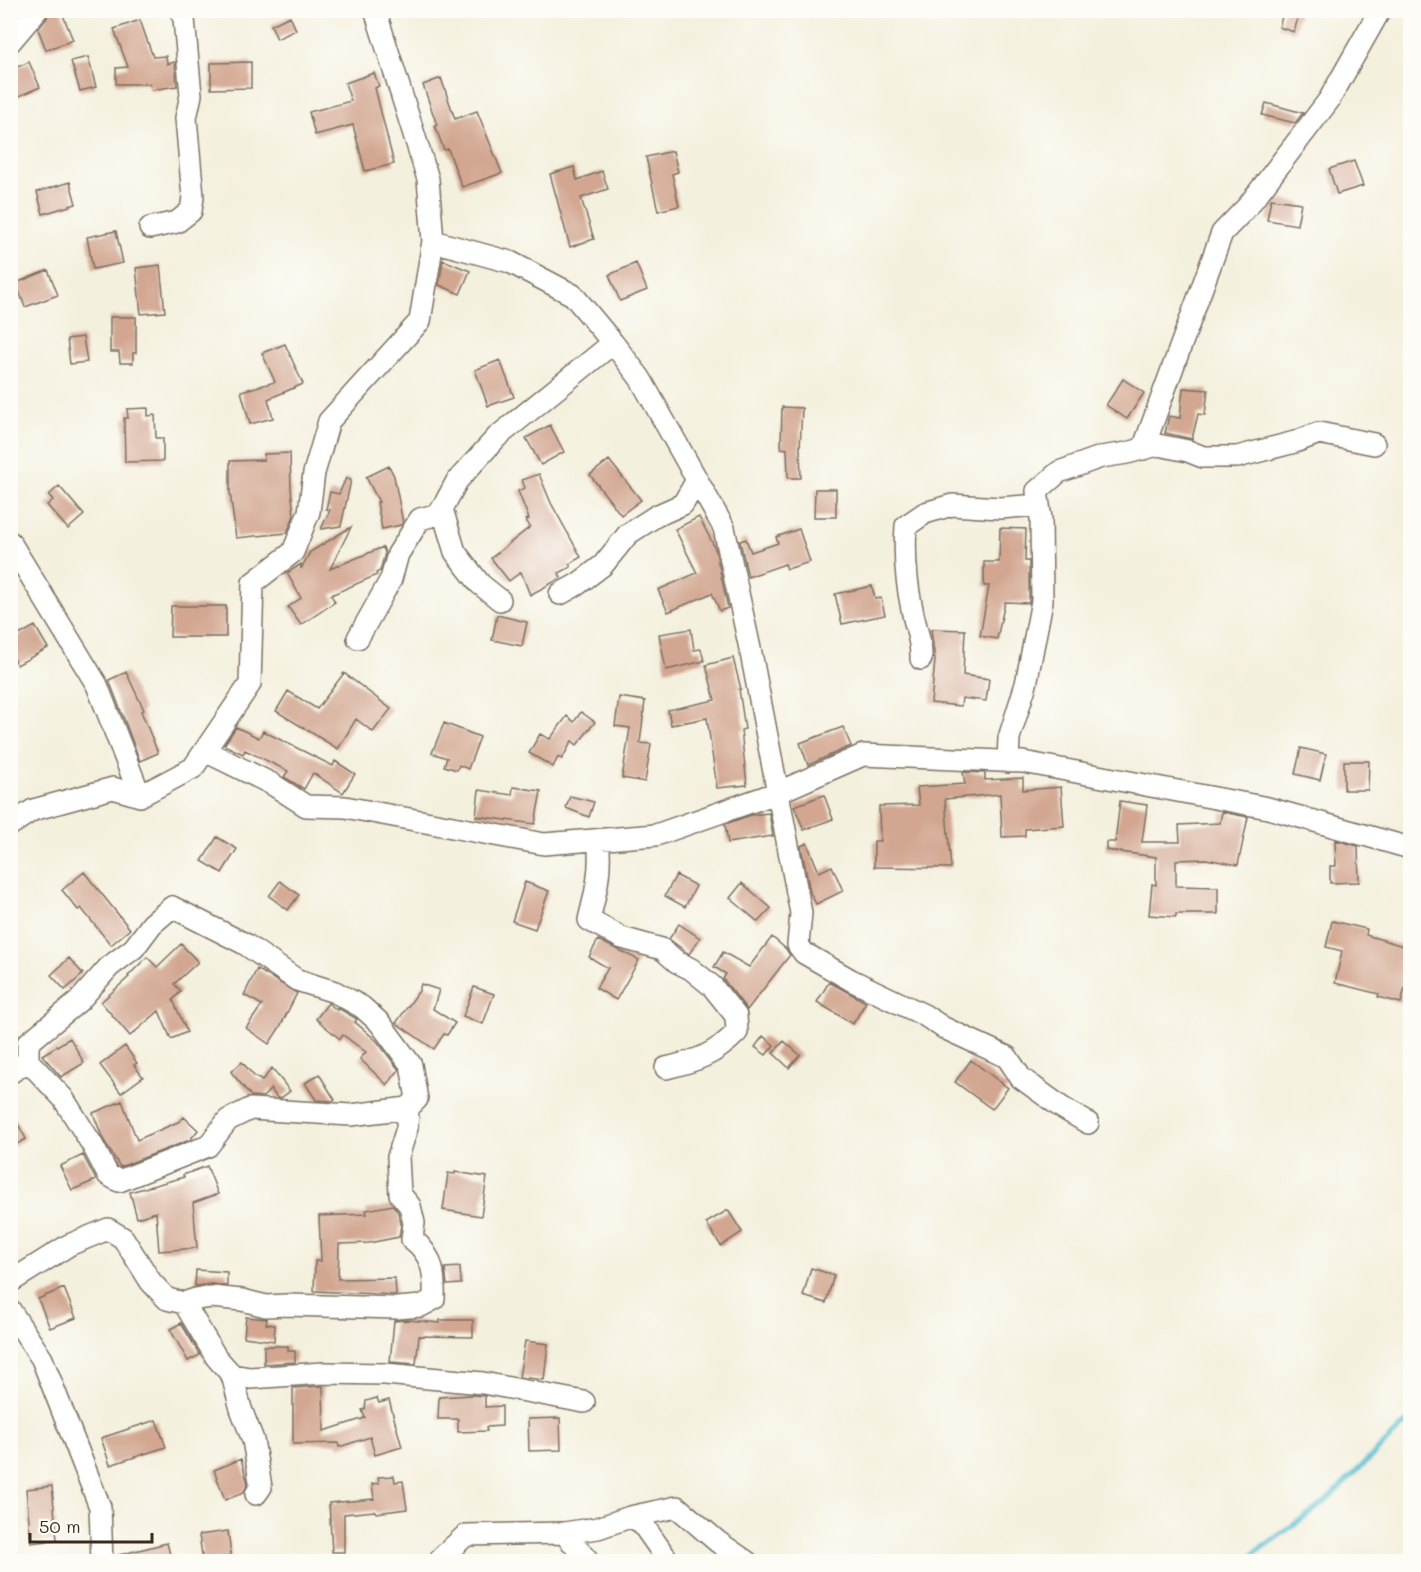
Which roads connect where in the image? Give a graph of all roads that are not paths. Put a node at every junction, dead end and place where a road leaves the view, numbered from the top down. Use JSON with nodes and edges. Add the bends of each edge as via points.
{"nodes":[{"id":1,"x":38,"y":10,"type":"edge"},
{"id":2,"x":180,"y":10,"type":"edge"},
{"id":3,"x":375,"y":10,"type":"edge"},
{"id":4,"x":1380,"y":10,"type":"edge"},
{"id":5,"x":10,"y":42,"type":"edge"},
{"id":6,"x":150,"y":228,"type":"dead end"},
{"id":7,"x":433,"y":241,"type":"junction"},
{"id":8,"x":613,"y":343,"type":"junction"},
{"id":9,"x":1374,"y":444,"type":"dead end"},
{"id":10,"x":1143,"y":449,"type":"junction"},
{"id":11,"x":697,"y":480,"type":"junction"},
{"id":12,"x":1039,"y":505,"type":"junction"},
{"id":13,"x":442,"y":509,"type":"junction"},
{"id":14,"x":10,"y":542,"type":"edge"},
{"id":15,"x":560,"y":594,"type":"dead end"},
{"id":16,"x":500,"y":600,"type":"dead end"},
{"id":17,"x":358,"y":638,"type":"dead end"},
{"id":18,"x":921,"y":660,"type":"dead end"},
{"id":19,"x":205,"y":751,"type":"junction"},
{"id":20,"x":1008,"y":762,"type":"junction"},
{"id":21,"x":779,"y":792,"type":"junction"},
{"id":22,"x":140,"y":796,"type":"junction"},
{"id":23,"x":10,"y":825,"type":"edge"},
{"id":24,"x":598,"y":840,"type":"junction"},
{"id":25,"x":1410,"y":848,"type":"edge"},
{"id":26,"x":19,"y":1067,"type":"edge"},
{"id":27,"x":666,"y":1068,"type":"dead end"},
{"id":28,"x":408,"y":1108,"type":"junction"},
{"id":29,"x":1088,"y":1123,"type":"dead end"},
{"id":30,"x":10,"y":1282,"type":"edge"},
{"id":31,"x":184,"y":1303,"type":"junction"},
{"id":32,"x":10,"y":1310,"type":"edge"},
{"id":33,"x":232,"y":1375,"type":"junction"},
{"id":34,"x":584,"y":1402,"type":"dead end"},
{"id":35,"x":256,"y":1494,"type":"dead end"},
{"id":36,"x":630,"y":1518,"type":"junction"},
{"id":37,"x":564,"y":1533,"type":"junction"},
{"id":38,"x":102,"y":1562,"type":"edge"},
{"id":39,"x":440,"y":1562,"type":"edge"},
{"id":40,"x":586,"y":1562,"type":"edge"},
{"id":41,"x":669,"y":1562,"type":"edge"},
{"id":42,"x":747,"y":1562,"type":"edge"}],
"edges":[{"from":1,"to":5,"type":"street"},
{"from":2,"to":6,"type":"street","via":[[191,95],[186,118],[193,197],[191,211],[177,222]]},
{"from":3,"to":7,"type":"street","via":[[428,179]]},
{"from":4,"to":10,"type":"street","via":[[1329,100],[1248,206],[1222,233]]},
{"from":7,"to":8,"type":"street","via":[[510,262],[573,295]]},
{"from":7,"to":19,"type":"street","via":[[420,321],[329,421],[314,472],[309,512],[293,552],[253,583],[250,684]]},
{"from":8,"to":11,"type":"street","via":[[640,378]]},
{"from":8,"to":13,"type":"street","via":[[497,437],[457,481]]},
{"from":9,"to":10,"type":"street","via":[[1318,433],[1238,457],[1203,457],[1158,445]]},
{"from":10,"to":12,"type":"street","via":[[1101,457],[1059,472],[1037,491]]},
{"from":11,"to":15,"type":"street","via":[[683,504],[628,534],[603,565]]},
{"from":11,"to":21,"type":"street","via":[[724,528]]},
{"from":12,"to":18,"type":"street","via":[[952,506],[926,513],[906,526],[904,556],[922,645]]},
{"from":12,"to":20,"type":"street","via":[[1042,601],[1026,684],[1009,738]]},
{"from":13,"to":16,"type":"street","via":[[455,552],[480,584]]},
{"from":13,"to":17,"type":"street","via":[[420,519],[414,528],[398,554],[392,579]]},
{"from":14,"to":22,"type":"street","via":[[97,685]]},
{"from":19,"to":22,"type":"street","via":[[193,768]]},
{"from":19,"to":24,"type":"street","via":[[272,784],[306,806],[345,807],[544,844]]},
{"from":20,"to":21,"type":"street","via":[[863,755]]},
{"from":20,"to":25,"type":"street","via":[[1268,808]]},
{"from":21,"to":24,"type":"street","via":[[656,835]]},
{"from":21,"to":29,"type":"street","via":[[801,913],[798,945],[804,953],[1007,1057],[1022,1078]]},
{"from":22,"to":23,"type":"street","via":[[113,788],[33,810]]},
{"from":24,"to":27,"type":"street","via":[[598,887],[589,920],[622,938],[662,949],[712,986],[736,1016],[737,1032],[723,1047]]},
{"from":26,"to":28,"type":"street","via":[[63,1098],[108,1175],[119,1181],[208,1146],[228,1120],[250,1109],[351,1115]]},
{"from":26,"to":28,"type":"street","via":[[28,1043],[79,1001],[172,907],[245,944],[297,980],[363,1007],[411,1065],[417,1099]]},
{"from":28,"to":31,"type":"street","via":[[407,1128],[398,1157],[400,1194],[410,1206],[412,1239],[423,1248],[431,1264],[434,1299],[421,1306],[398,1308],[266,1306],[211,1297]]},
{"from":30,"to":31,"type":"street","via":[[69,1245],[108,1229],[123,1238],[151,1282],[167,1299]]},
{"from":31,"to":33,"type":"street","via":[[216,1357]]},
{"from":32,"to":38,"type":"street","via":[[42,1359],[100,1507]]},
{"from":33,"to":34,"type":"street","via":[[250,1378],[385,1374],[483,1383]]},
{"from":33,"to":35,"type":"street","via":[[255,1450],[261,1487]]},
{"from":36,"to":37,"type":"street"},
{"from":36,"to":41,"type":"street","via":[[641,1521]]},
{"from":36,"to":42,"type":"street","via":[[677,1507]]},
{"from":37,"to":39,"type":"street","via":[[466,1535]]},
{"from":37,"to":40,"type":"street"}]}
